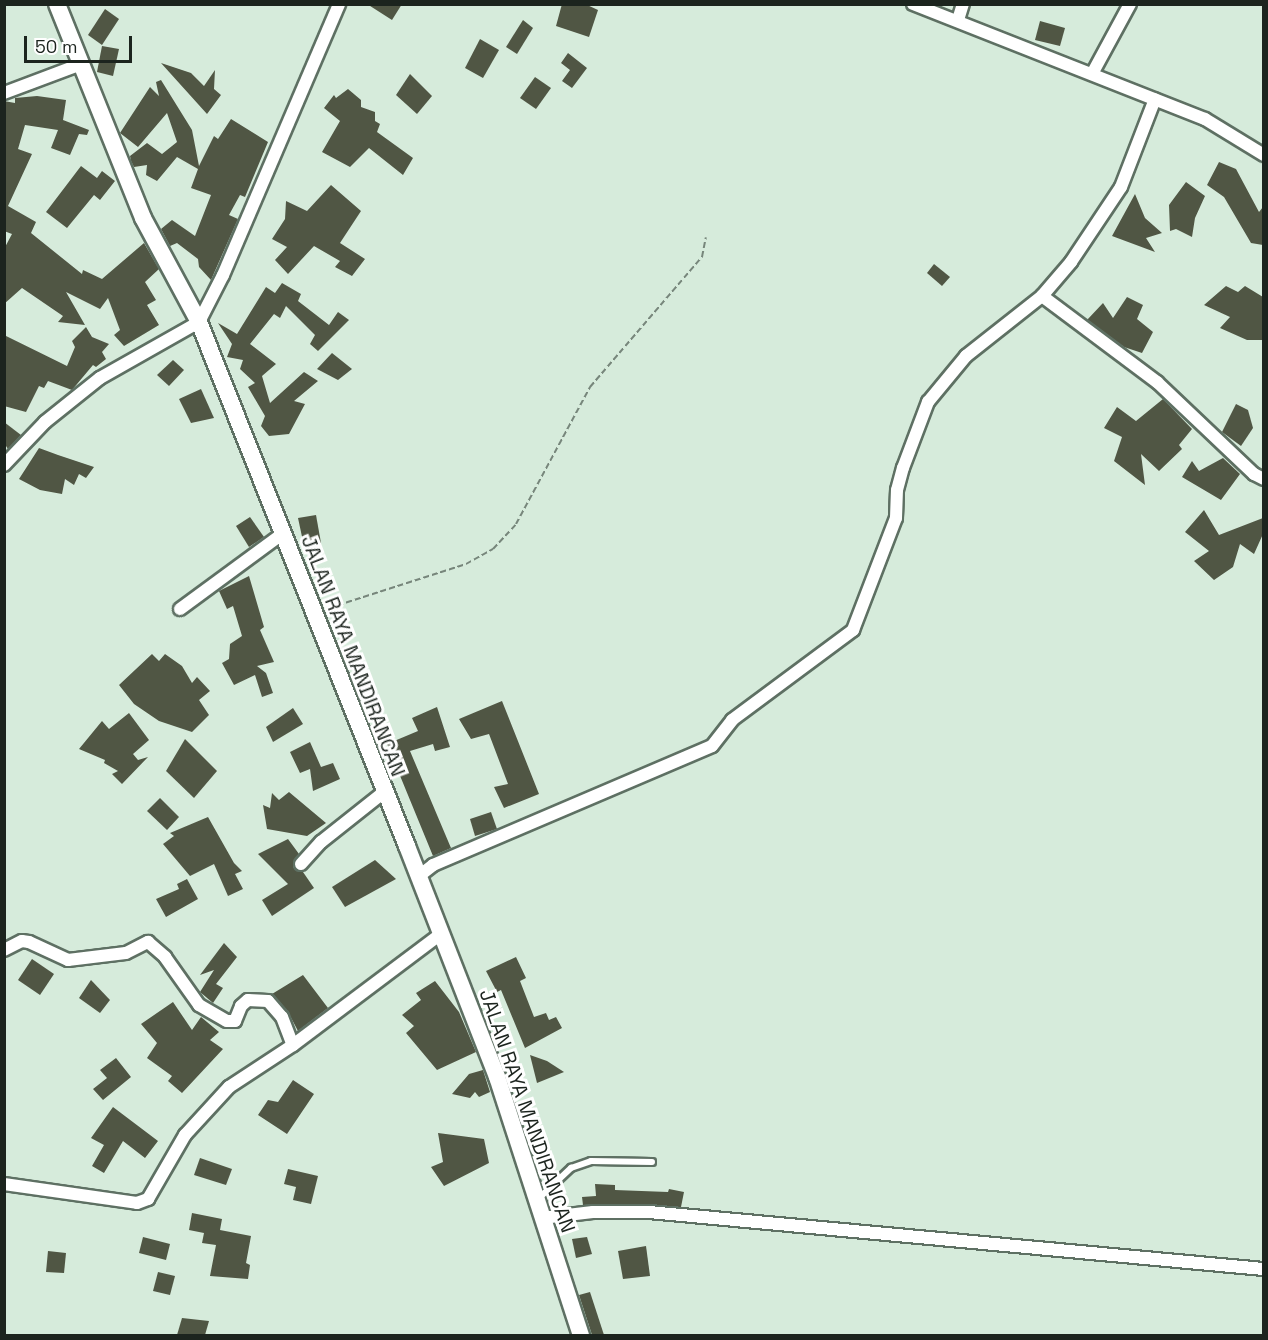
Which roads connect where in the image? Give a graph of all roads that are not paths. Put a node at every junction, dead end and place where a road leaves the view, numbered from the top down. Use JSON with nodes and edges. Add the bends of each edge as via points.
{"nodes":[{"id":1,"x":57,"y":4,"type":"edge"},
{"id":2,"x":339,"y":4,"type":"edge"},
{"id":3,"x":913,"y":4,"type":"edge"},
{"id":4,"x":963,"y":4,"type":"edge"},
{"id":5,"x":1130,"y":4,"type":"edge"},
{"id":6,"x":958,"y":20,"type":"junction"},
{"id":7,"x":79,"y":65,"type":"junction"},
{"id":8,"x":1092,"y":74,"type":"junction"},
{"id":9,"x":4,"y":93,"type":"edge"},
{"id":10,"x":1155,"y":99,"type":"junction"},
{"id":11,"x":1263,"y":155,"type":"edge"},
{"id":12,"x":1042,"y":296,"type":"junction"},
{"id":13,"x":199,"y":322,"type":"junction"},
{"id":14,"x":4,"y":465,"type":"edge"},
{"id":15,"x":1263,"y":479,"type":"edge"},
{"id":16,"x":282,"y":534,"type":"junction"},
{"id":17,"x":180,"y":609,"type":"dead end"},
{"id":18,"x":384,"y":792,"type":"junction"},
{"id":19,"x":301,"y":864,"type":"dead end"},
{"id":20,"x":418,"y":876,"type":"junction"},
{"id":21,"x":441,"y":934,"type":"junction"},
{"id":22,"x":4,"y":950,"type":"edge"},
{"id":23,"x":293,"y":1045,"type":"junction"},
{"id":24,"x":652,"y":1162,"type":"dead end"},
{"id":25,"x":4,"y":1184,"type":"edge"},
{"id":26,"x":537,"y":1200,"type":"junction"},
{"id":27,"x":542,"y":1218,"type":"junction"},
{"id":28,"x":1263,"y":1269,"type":"edge"},
{"id":29,"x":581,"y":1335,"type":"edge"}],
"edges":[{"from":1,"to":7,"type":"street","name":"JALAN RAYA MANDIRANCAN"},
{"from":2,"to":13,"type":"street","via":[[223,275]]},
{"from":3,"to":6,"type":"street"},
{"from":4,"to":6,"type":"street"},
{"from":5,"to":8,"type":"street"},
{"from":6,"to":8,"type":"street"},
{"from":7,"to":9,"type":"street"},
{"from":7,"to":13,"type":"street","name":"JALAN RAYA MANDIRANCAN","via":[[143,218]]},
{"from":8,"to":10,"type":"street"},
{"from":10,"to":11,"type":"street","via":[[1205,119]]},
{"from":10,"to":12,"type":"street","via":[[1121,187],[1071,262]]},
{"from":12,"to":15,"type":"street","via":[[1157,382]]},
{"from":12,"to":20,"type":"street","via":[[966,356],[928,402],[903,468],[896,518],[854,630],[732,720],[712,746],[433,865]]},
{"from":13,"to":14,"type":"street","via":[[100,378],[45,422]]},
{"from":13,"to":16,"type":"street","name":"JALAN RAYA MANDIRANCAN"},
{"from":16,"to":17,"type":"street"},
{"from":16,"to":18,"type":"street","name":"JALAN RAYA MANDIRANCAN"},
{"from":18,"to":19,"type":"street","via":[[321,842]]},
{"from":18,"to":20,"type":"street","name":"JALAN RAYA MANDIRANCAN"},
{"from":20,"to":21,"type":"street","name":"JALAN RAYA MANDIRANCAN"},
{"from":21,"to":23,"type":"street"},
{"from":21,"to":26,"type":"street","name":"JALAN RAYA MANDIRANCAN","via":[[497,1077]]},
{"from":22,"to":23,"type":"street","via":[[22,941],[29,942],[68,960],[126,953],[148,942],[165,957],[199,1005],[227,1021],[235,1021],[248,1000],[268,1001],[282,1017]]},
{"from":23,"to":25,"type":"street","via":[[229,1087],[185,1135],[148,1198],[137,1203]]},
{"from":24,"to":26,"type":"lane","via":[[591,1161],[571,1168]]},
{"from":26,"to":27,"type":"street","name":"JALAN RAYA MANDIRANCAN"},
{"from":27,"to":28,"type":"street","via":[[593,1212],[649,1212]]},
{"from":27,"to":29,"type":"street","name":"JALAN RAYA MANDIRANCAN"}]}
